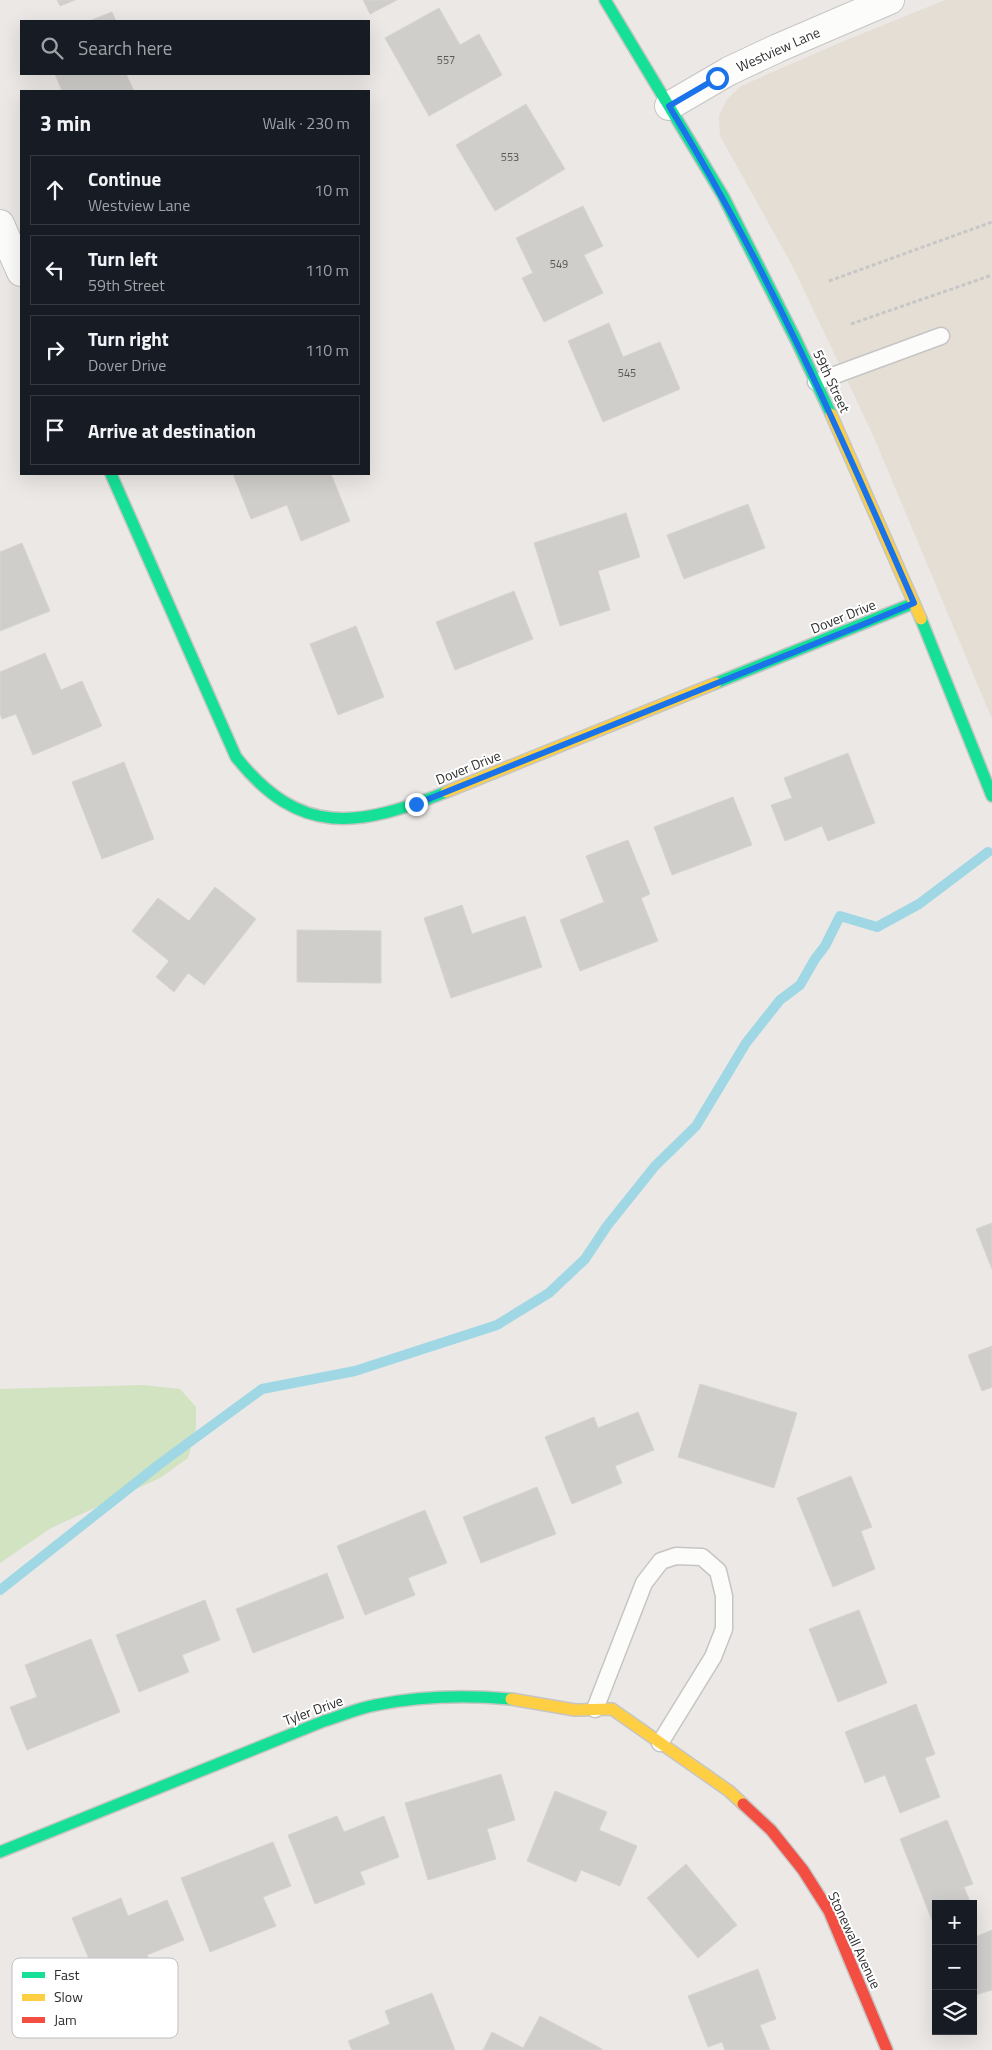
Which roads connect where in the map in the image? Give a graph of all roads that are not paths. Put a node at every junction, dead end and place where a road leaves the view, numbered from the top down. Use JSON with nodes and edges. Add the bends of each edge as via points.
{"nodes":[{"id":1,"x":605,"y":0,"type":"edge"},
{"id":2,"x":890,"y":0,"type":"edge"},
{"id":3,"x":669,"y":106,"type":"junction"},
{"id":4,"x":0,"y":224,"type":"edge"},
{"id":5,"x":20,"y":270,"type":"edge"},
{"id":6,"x":942,"y":336,"type":"dead end"},
{"id":7,"x":816,"y":382,"type":"junction"},
{"id":8,"x":111,"y":475,"type":"edge"},
{"id":9,"x":914,"y":603,"type":"junction"},
{"id":10,"x":992,"y":796,"type":"edge"},
{"id":11,"x":595,"y":1709,"type":"junction"},
{"id":12,"x":654,"y":1739,"type":"junction"},
{"id":13,"x":0,"y":1852,"type":"edge"},
{"id":14,"x":887,"y":2050,"type":"edge"}],
"edges":[{"from":1,"to":3,"type":"street","name":"59th Street"},
{"from":2,"to":3,"type":"street","name":"Westview Lane","via":[[729,71]]},
{"from":3,"to":7,"type":"street","name":"59th Street","via":[[723,196]]},
{"from":4,"to":5,"type":"street"},
{"from":6,"to":7,"type":"lane"},
{"from":7,"to":9,"type":"street","name":"59th Street"},
{"from":8,"to":9,"type":"street","name":"Dover Drive","via":[[236,757],[247,773],[284,805],[331,819],[378,816],[416,804]]},
{"from":9,"to":10,"type":"street","name":"59th Street"},
{"from":11,"to":12,"type":"street","name":"Tyler Drive","via":[[612,1709]]},
{"from":11,"to":12,"type":"lane","via":[[644,1582],[661,1561],[676,1556],[702,1557],[718,1571],[724,1596],[724,1629],[713,1656]]},
{"from":11,"to":13,"type":"street","name":"Tyler Drive","via":[[575,1710],[516,1699],[470,1695],[417,1698],[374,1705],[324,1721]]},
{"from":12,"to":14,"type":"street","name":"Stonewall Avenue","via":[[729,1791],[771,1830],[803,1870],[829,1911]]}]}
